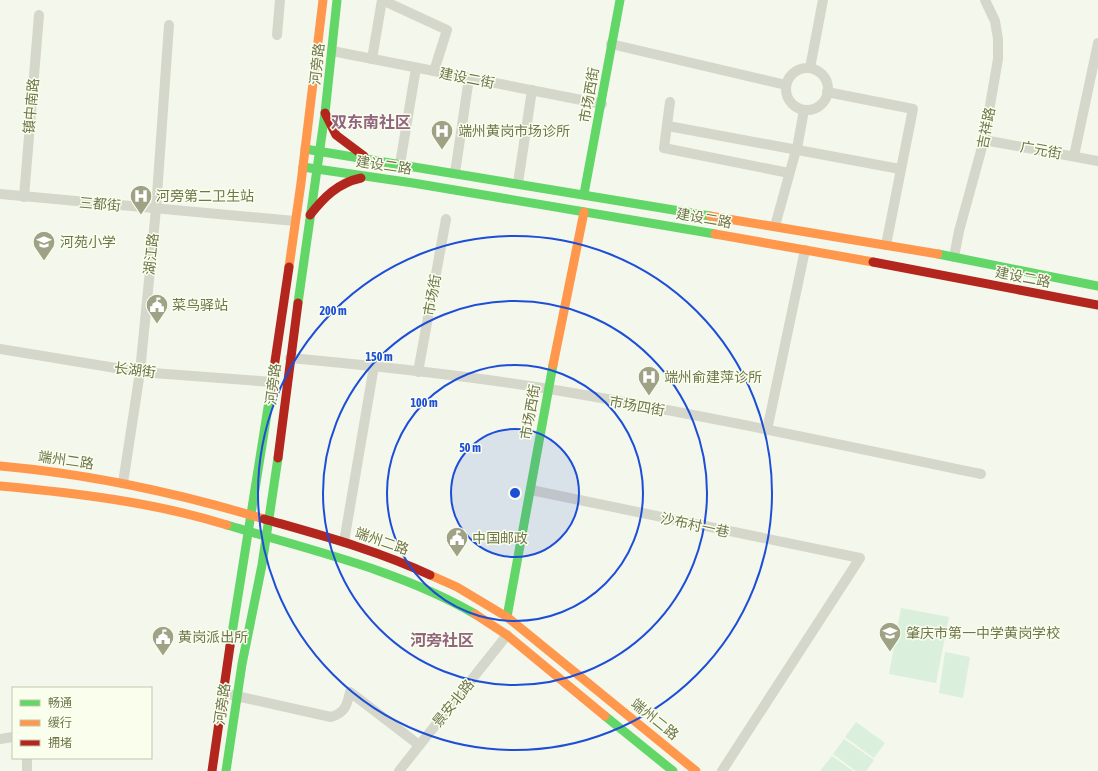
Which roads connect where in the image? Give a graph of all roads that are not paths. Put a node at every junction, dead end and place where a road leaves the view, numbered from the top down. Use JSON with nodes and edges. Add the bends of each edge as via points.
{"nodes":[{"id":1,"x":280,"y":0,"type":"edge"},
{"id":2,"x":323,"y":0,"type":"edge"},
{"id":3,"x":337,"y":0,"type":"edge"},
{"id":4,"x":620,"y":0,"type":"edge"},
{"id":5,"x":822,"y":0,"type":"edge"},
{"id":6,"x":985,"y":0,"type":"edge"},
{"id":7,"x":39,"y":15,"type":"dead end"},
{"id":8,"x":169,"y":25,"type":"dead end"},
{"id":9,"x":277,"y":34,"type":"dead end"},
{"id":10,"x":1098,"y":43,"type":"edge"},
{"id":11,"x":612,"y":44,"type":"junction"},
{"id":12,"x":332,"y":51,"type":"junction"},
{"id":13,"x":372,"y":59,"type":"junction"},
{"id":14,"x":416,"y":68,"type":"junction"},
{"id":15,"x":810,"y":68,"type":"junction"},
{"id":16,"x":434,"y":71,"type":"junction"},
{"id":17,"x":469,"y":78,"type":"junction"},
{"id":18,"x":786,"y":85,"type":"junction"},
{"id":19,"x":532,"y":90,"type":"junction"},
{"id":20,"x":828,"y":92,"type":"junction"},
{"id":21,"x":670,"y":102,"type":"dead end"},
{"id":22,"x":602,"y":104,"type":"junction"},
{"id":23,"x":804,"y":110,"type":"junction"},
{"id":24,"x":325,"y":113,"type":"junction"},
{"id":25,"x":668,"y":126,"type":"junction"},
{"id":26,"x":984,"y":140,"type":"junction"},
{"id":27,"x":305,"y":149,"type":"junction"},
{"id":28,"x":796,"y":150,"type":"junction"},
{"id":29,"x":319,"y":151,"type":"junction"},
{"id":30,"x":1074,"y":156,"type":"junction"},
{"id":31,"x":366,"y":158,"type":"junction"},
{"id":32,"x":1098,"y":161,"type":"edge"},
{"id":33,"x":400,"y":164,"type":"junction"},
{"id":34,"x":415,"y":166,"type":"junction"},
{"id":35,"x":303,"y":168,"type":"junction"},
{"id":36,"x":900,"y":169,"type":"junction"},
{"id":37,"x":316,"y":170,"type":"junction"},
{"id":38,"x":455,"y":173,"type":"junction"},
{"id":39,"x":789,"y":173,"type":"junction"},
{"id":40,"x":368,"y":178,"type":"junction"},
{"id":41,"x":413,"y":183,"type":"junction"},
{"id":42,"x":518,"y":183,"type":"junction"},
{"id":43,"x":0,"y":194,"type":"edge"},
{"id":44,"x":584,"y":194,"type":"junction"},
{"id":45,"x":24,"y":197,"type":"junction"},
{"id":46,"x":156,"y":208,"type":"junction"},
{"id":47,"x":584,"y":212,"type":"junction"},
{"id":48,"x":309,"y":216,"type":"junction"},
{"id":49,"x":446,"y":219,"type":"dead end"},
{"id":50,"x":295,"y":221,"type":"junction"},
{"id":51,"x":775,"y":226,"type":"junction"},
{"id":52,"x":886,"y":245,"type":"junction"},
{"id":53,"x":805,"y":250,"type":"junction"},
{"id":54,"x":954,"y":257,"type":"junction"},
{"id":55,"x":1098,"y":286,"type":"edge"},
{"id":56,"x":1098,"y":306,"type":"edge"},
{"id":57,"x":0,"y":349,"type":"edge"},
{"id":58,"x":290,"y":358,"type":"junction"},
{"id":59,"x":374,"y":366,"type":"junction"},
{"id":60,"x":140,"y":372,"type":"junction"},
{"id":61,"x":418,"y":372,"type":"junction"},
{"id":62,"x":272,"y":382,"type":"junction"},
{"id":63,"x":548,"y":389,"type":"junction"},
{"id":64,"x":767,"y":430,"type":"junction"},
{"id":65,"x":0,"y":466,"type":"edge"},
{"id":66,"x":981,"y":474,"type":"dead end"},
{"id":67,"x":122,"y":482,"type":"junction"},
{"id":68,"x":0,"y":486,"type":"edge"},
{"id":69,"x":531,"y":490,"type":"junction"},
{"id":70,"x":225,"y":507,"type":"junction"},
{"id":71,"x":252,"y":515,"type":"junction"},
{"id":72,"x":269,"y":520,"type":"junction"},
{"id":73,"x":221,"y":523,"type":"junction"},
{"id":74,"x":250,"y":532,"type":"junction"},
{"id":75,"x":318,"y":535,"type":"junction"},
{"id":76,"x":267,"y":537,"type":"junction"},
{"id":77,"x":344,"y":542,"type":"junction"},
{"id":78,"x":312,"y":551,"type":"junction"},
{"id":79,"x":507,"y":617,"type":"junction"},
{"id":80,"x":507,"y":635,"type":"junction"},
{"id":81,"x":223,"y":693,"type":"junction"},
{"id":82,"x":237,"y":696,"type":"junction"},
{"id":83,"x":12,"y":737,"type":"edge"},
{"id":84,"x":0,"y":739,"type":"edge"},
{"id":85,"x":419,"y":746,"type":"junction"},
{"id":86,"x":26,"y":759,"type":"edge"},
{"id":87,"x":27,"y":771,"type":"edge"},
{"id":88,"x":212,"y":771,"type":"edge"},
{"id":89,"x":226,"y":771,"type":"edge"},
{"id":90,"x":398,"y":771,"type":"edge"},
{"id":91,"x":673,"y":771,"type":"edge"},
{"id":92,"x":696,"y":771,"type":"edge"},
{"id":93,"x":722,"y":771,"type":"edge"}],
"edges":[{"from":1,"to":9,"type":"street"},
{"from":2,"to":27,"type":"main road","name":"河旁路"},
{"from":3,"to":12,"type":"main road","name":"河旁路"},
{"from":4,"to":11,"type":"main road","name":"市场西街"},
{"from":5,"to":15,"type":"street"},
{"from":6,"to":26,"type":"street","name":"吉祥路","via":[[995,21],[998,59]]},
{"from":7,"to":45,"type":"street","name":"镇中南路"},
{"from":8,"to":46,"type":"street","name":"湖江路"},
{"from":10,"to":30,"type":"street"},
{"from":11,"to":18,"type":"street"},
{"from":11,"to":22,"type":"main road","name":"市场西街"},
{"from":12,"to":13,"type":"street","name":"建设二街"},
{"from":12,"to":24,"type":"main road","name":"河旁路"},
{"from":13,"to":14,"type":"street","name":"建设二街"},
{"from":13,"to":16,"type":"street","via":[[382,0],[447,30]]},
{"from":14,"to":16,"type":"street","name":"建设二街"},
{"from":14,"to":33,"type":"street"},
{"from":15,"to":18,"type":"street","via":[[797,69]]},
{"from":15,"to":20,"type":"street","via":[[823,75],[827,81]]},
{"from":16,"to":17,"type":"street","name":"建设二街"},
{"from":17,"to":19,"type":"street","name":"建设二街"},
{"from":17,"to":38,"type":"street"},
{"from":18,"to":23,"type":"street","via":[[788,98],[797,108]]},
{"from":19,"to":22,"type":"street","name":"建设二街"},
{"from":19,"to":42,"type":"street"},
{"from":20,"to":23,"type":"street","via":[[818,107]]},
{"from":20,"to":36,"type":"street","via":[[913,109]]},
{"from":21,"to":25,"type":"street"},
{"from":22,"to":44,"type":"main road","name":"市场西街"},
{"from":23,"to":28,"type":"street"},
{"from":24,"to":29,"type":"main road","name":"河旁路"},
{"from":24,"to":31,"type":"main road","via":[[336,135]]},
{"from":25,"to":28,"type":"street"},
{"from":25,"to":39,"type":"street","via":[[664,148]]},
{"from":26,"to":30,"type":"street","name":"广元街"},
{"from":26,"to":54,"type":"street","name":"吉祥路"},
{"from":27,"to":29,"type":"main road","name":"建设二路"},
{"from":27,"to":35,"type":"main road","name":"河旁路"},
{"from":28,"to":36,"type":"street"},
{"from":28,"to":39,"type":"street"},
{"from":29,"to":31,"type":"main road","name":"建设二路"},
{"from":29,"to":37,"type":"main road","name":"河旁路"},
{"from":30,"to":32,"type":"street","name":"广元街"},
{"from":31,"to":33,"type":"main road","name":"建设二路"},
{"from":33,"to":34,"type":"main road","name":"建设二路"},
{"from":34,"to":38,"type":"main road","name":"建设二路"},
{"from":34,"to":41,"type":"main road"},
{"from":35,"to":37,"type":"main road","name":"建设二路"},
{"from":35,"to":50,"type":"main road","name":"河旁路"},
{"from":36,"to":52,"type":"street"},
{"from":37,"to":40,"type":"main road","name":"建设二路"},
{"from":37,"to":48,"type":"main road","name":"河旁路"},
{"from":38,"to":42,"type":"main road","name":"建设二路"},
{"from":39,"to":51,"type":"street"},
{"from":40,"to":41,"type":"main road","name":"建设二路"},
{"from":40,"to":48,"type":"main road","via":[[351,180],[331,191]]},
{"from":41,"to":47,"type":"main road","name":"建设二路"},
{"from":42,"to":44,"type":"main road","name":"建设二路"},
{"from":43,"to":45,"type":"street","name":"三都街"},
{"from":44,"to":51,"type":"main road","name":"建设二路"},
{"from":45,"to":46,"type":"street","name":"三都街"},
{"from":46,"to":50,"type":"street","name":"三都街"},
{"from":46,"to":60,"type":"street","name":"湖江路"},
{"from":47,"to":53,"type":"main road","name":"建设二路"},
{"from":47,"to":63,"type":"main road","name":"市场西街"},
{"from":48,"to":58,"type":"main road","name":"河旁路"},
{"from":49,"to":61,"type":"street","name":"市场街"},
{"from":50,"to":62,"type":"main road","name":"河旁路"},
{"from":51,"to":52,"type":"main road","name":"建设二路"},
{"from":52,"to":54,"type":"main road","name":"建设二路"},
{"from":53,"to":56,"type":"main road","name":"建设二路"},
{"from":53,"to":64,"type":"street"},
{"from":54,"to":55,"type":"main road","name":"建设二路"},
{"from":57,"to":60,"type":"street","name":"长湖街"},
{"from":58,"to":59,"type":"street","name":"市场四街"},
{"from":58,"to":72,"type":"main road","name":"河旁路"},
{"from":59,"to":61,"type":"street","name":"市场四街"},
{"from":59,"to":77,"type":"street"},
{"from":60,"to":62,"type":"street","name":"长湖街"},
{"from":60,"to":67,"type":"street","name":"湖江路"},
{"from":61,"to":63,"type":"street","name":"市场四街"},
{"from":62,"to":71,"type":"main road","name":"河旁路"},
{"from":63,"to":64,"type":"street","name":"市场四街"},
{"from":63,"to":69,"type":"main road","name":"市场西街"},
{"from":64,"to":66,"type":"street","name":"市场四街"},
{"from":65,"to":67,"type":"main road","name":"端州二路"},
{"from":67,"to":70,"type":"main road","name":"端州二路"},
{"from":68,"to":73,"type":"main road","name":"端州二路","via":[[81,494]]},
{"from":69,"to":79,"type":"main road","name":"市场西街"},
{"from":69,"to":93,"type":"street","name":"沙布村一巷","via":[[860,558]]},
{"from":70,"to":71,"type":"main road","name":"端州二路"},
{"from":70,"to":73,"type":"main road"},
{"from":71,"to":72,"type":"main road","name":"端州二路"},
{"from":71,"to":74,"type":"main road","name":"河旁路"},
{"from":72,"to":75,"type":"main road","name":"端州二路"},
{"from":72,"to":76,"type":"main road","name":"河旁路"},
{"from":73,"to":74,"type":"main road","name":"端州二路"},
{"from":74,"to":76,"type":"main road","name":"端州二路"},
{"from":74,"to":81,"type":"main road","name":"河旁路"},
{"from":75,"to":77,"type":"main road","name":"端州二路"},
{"from":75,"to":78,"type":"main road"},
{"from":76,"to":78,"type":"main road","name":"端州二路"},
{"from":76,"to":82,"type":"main road","name":"河旁路"},
{"from":77,"to":79,"type":"main road","name":"端州二路","via":[[405,563],[458,587]]},
{"from":78,"to":80,"type":"main road","name":"端州二路","via":[[382,572],[429,590],[474,613]]},
{"from":79,"to":92,"type":"main road","name":"端州二路"},
{"from":80,"to":85,"type":"street","name":"景安北路"},
{"from":80,"to":91,"type":"main road","name":"端州二路"},
{"from":81,"to":82,"type":"street"},
{"from":81,"to":88,"type":"main road","name":"河旁路"},
{"from":82,"to":85,"type":"street","via":[[331,717],[344,711],[350,692]]},
{"from":82,"to":89,"type":"main road","name":"河旁路"},
{"from":83,"to":84,"type":"street"},
{"from":85,"to":90,"type":"street","name":"景安北路"},
{"from":86,"to":87,"type":"street"}]}
